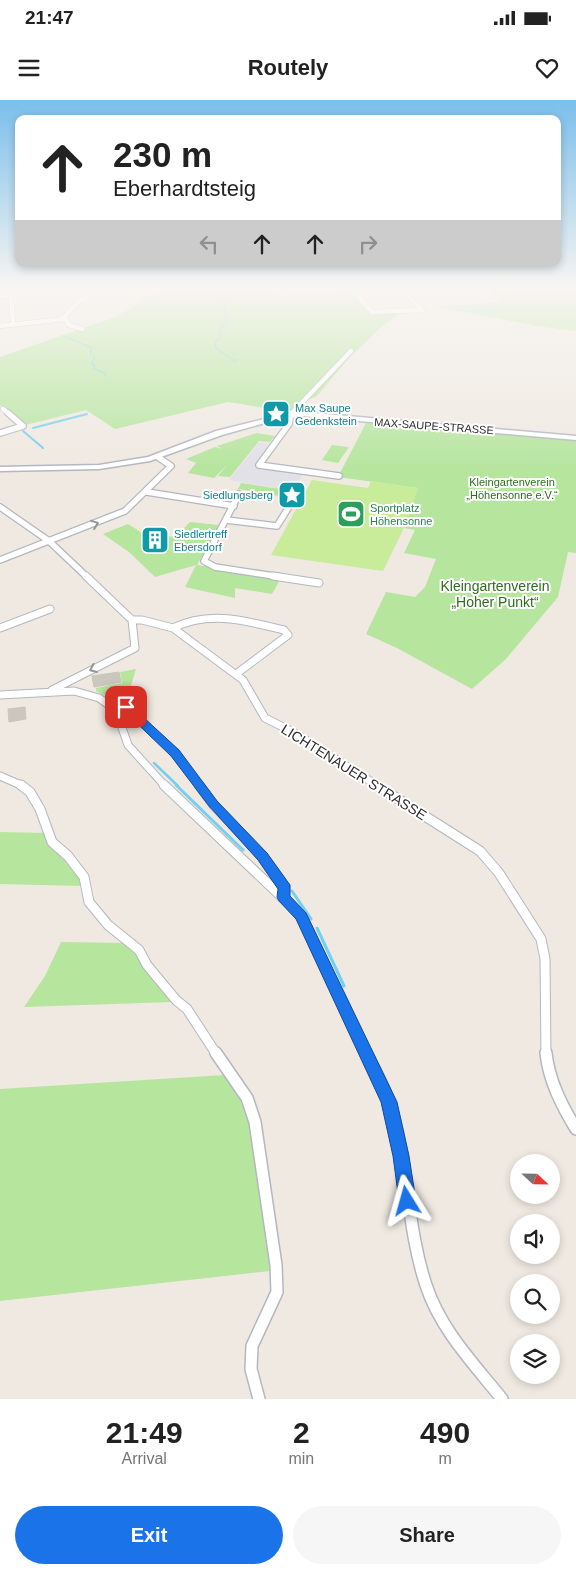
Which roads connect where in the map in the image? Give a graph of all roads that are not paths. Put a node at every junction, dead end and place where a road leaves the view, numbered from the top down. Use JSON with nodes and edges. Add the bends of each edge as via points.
{"nodes":[{"id":1,"x":351,"y":351,"type":"dead end"},
{"id":2,"x":3,"y":409,"type":"dead end"},
{"id":3,"x":292,"y":416,"type":"junction"},
{"id":4,"x":0,"y":432,"type":"edge"},
{"id":5,"x":576,"y":438,"type":"edge"},
{"id":6,"x":158,"y":457,"type":"junction"},
{"id":7,"x":0,"y":469,"type":"edge"},
{"id":8,"x":339,"y":476,"type":"dead end"},
{"id":9,"x":147,"y":492,"type":"junction"},
{"id":10,"x":240,"y":494,"type":"dead end"},
{"id":11,"x":292,"y":502,"type":"dead end"},
{"id":12,"x":234,"y":506,"type":"junction"},
{"id":13,"x":0,"y":507,"type":"edge"},
{"id":14,"x":226,"y":520,"type":"junction"},
{"id":15,"x":49,"y":541,"type":"junction"},
{"id":16,"x":0,"y":560,"type":"edge"},
{"id":17,"x":319,"y":583,"type":"dead end"},
{"id":18,"x":50,"y":609,"type":"dead end"},
{"id":19,"x":132,"y":620,"type":"junction"},
{"id":20,"x":0,"y":628,"type":"edge"},
{"id":21,"x":173,"y":628,"type":"junction"},
{"id":22,"x":236,"y":674,"type":"junction"},
{"id":23,"x":51,"y":690,"type":"junction"},
{"id":24,"x":0,"y":695,"type":"edge"},
{"id":25,"x":116,"y":710,"type":"junction"},
{"id":26,"x":0,"y":776,"type":"edge"},
{"id":27,"x":284,"y":897,"type":"junction"},
{"id":28,"x":576,"y":1129,"type":"edge"},
{"id":29,"x":259,"y":1399,"type":"edge"},
{"id":30,"x":502,"y":1399,"type":"edge"}],
"edges":[{"from":1,"to":3,"type":"street","via":[[301,400],[291,412]]},
{"from":2,"to":4,"type":"street","via":[[23,426]]},
{"from":3,"to":5,"type":"street","name":"MAX-SAUPE-STRASSE","via":[[314,414]]},
{"from":3,"to":6,"type":"street","name":"MAX-SAUPE-STRASSE","via":[[219,433]]},
{"from":3,"to":8,"type":"street","via":[[290,424],[259,465]]},
{"from":6,"to":7,"type":"street","name":"MAX-SAUPE-STRASSE","via":[[100,467]]},
{"from":6,"to":9,"type":"street","via":[[171,466]]},
{"from":9,"to":12,"type":"street"},
{"from":15,"to":9,"type":"street","one_way":true,"via":[[125,511]]},
{"from":10,"to":12,"type":"street"},
{"from":11,"to":14,"type":"street","via":[[278,526]]},
{"from":12,"to":14,"type":"street"},
{"from":13,"to":15,"type":"street"},
{"from":14,"to":17,"type":"street","via":[[204,561],[209,566]]},
{"from":15,"to":16,"type":"street"},
{"from":15,"to":19,"type":"street"},
{"from":18,"to":20,"type":"street"},
{"from":19,"to":21,"type":"street","name":"LICHTENAUER STRASSE"},
{"from":19,"to":23,"type":"street","one_way":true,"via":[[134,648],[129,653]]},
{"from":21,"to":22,"type":"street","name":"LICHTENAUER STRASSE"},
{"from":21,"to":22,"type":"street","via":[[198,618],[221,616],[284,630],[288,635]]},
{"from":22,"to":28,"type":"street","name":"LICHTENAUER STRASSE","via":[[253,694],[265,718],[480,851],[499,873],[541,939],[545,959],[547,1066],[562,1106]]},
{"from":23,"to":24,"type":"street"},
{"from":23,"to":25,"type":"street","via":[[93,696]]},
{"from":25,"to":27,"type":"street","via":[[128,745],[153,775]]},
{"from":25,"to":27,"type":"street","via":[[126,707],[175,753],[213,804],[262,857],[285,888]]},
{"from":26,"to":29,"type":"street","via":[[30,792],[52,842],[84,877],[89,902],[108,925],[139,950],[176,1000],[187,1008],[247,1098],[255,1122],[276,1265],[277,1292],[252,1346],[251,1369]]},
{"from":27,"to":30,"type":"street","via":[[302,916],[389,1102],[426,1286],[447,1329]]}]}
